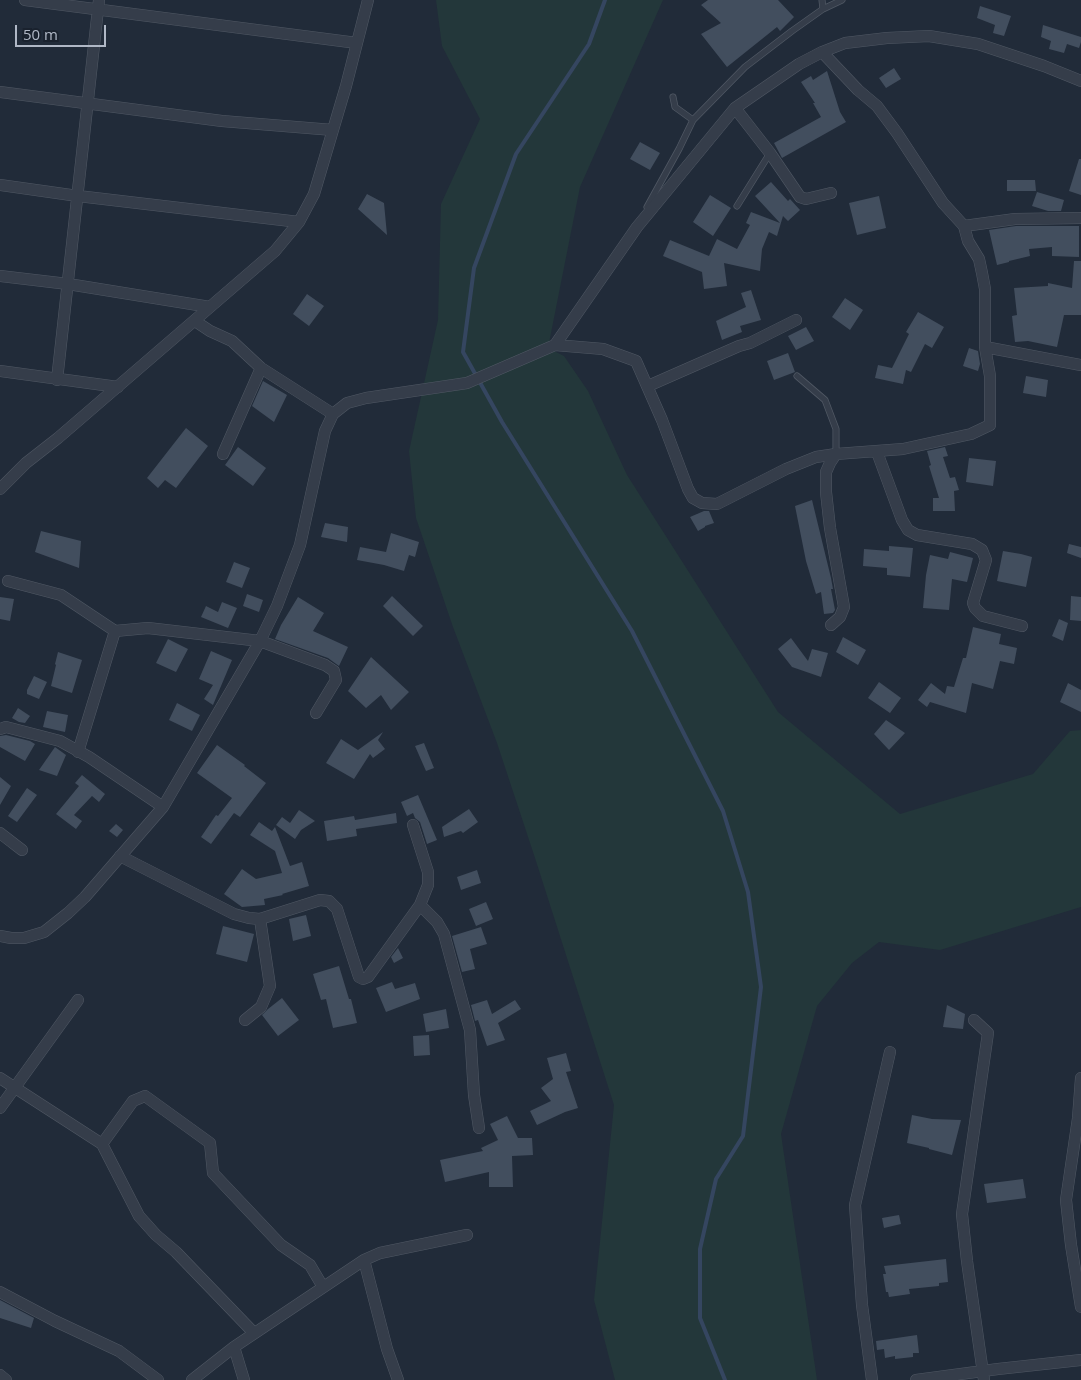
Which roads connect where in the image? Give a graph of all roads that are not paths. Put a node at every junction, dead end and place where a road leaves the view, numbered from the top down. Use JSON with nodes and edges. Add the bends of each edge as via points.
{"nodes":[{"id":1,"x":25,"y":0,"type":"edge"},
{"id":2,"x":368,"y":0,"type":"edge"},
{"id":3,"x":822,"y":0,"type":"edge"},
{"id":4,"x":842,"y":0,"type":"edge"},
{"id":5,"x":99,"y":5,"type":"edge"},
{"id":6,"x":823,"y":9,"type":"junction"},
{"id":7,"x":357,"y":43,"type":"junction"},
{"id":8,"x":822,"y":52,"type":"junction"},
{"id":9,"x":1081,"y":81,"type":"edge"},
{"id":10,"x":0,"y":92,"type":"edge"},
{"id":11,"x":673,"y":97,"type":"dead end"},
{"id":12,"x":87,"y":103,"type":"junction"},
{"id":13,"x":735,"y":108,"type":"junction"},
{"id":14,"x":694,"y":120,"type":"junction"},
{"id":15,"x":333,"y":130,"type":"junction"},
{"id":16,"x":770,"y":153,"type":"junction"},
{"id":17,"x":0,"y":185,"type":"edge"},
{"id":18,"x":831,"y":192,"type":"dead end"},
{"id":19,"x":78,"y":196,"type":"junction"},
{"id":20,"x":737,"y":206,"type":"dead end"},
{"id":21,"x":1081,"y":218,"type":"edge"},
{"id":22,"x":299,"y":222,"type":"junction"},
{"id":23,"x":964,"y":226,"type":"junction"},
{"id":24,"x":637,"y":227,"type":"junction"},
{"id":25,"x":0,"y":276,"type":"edge"},
{"id":26,"x":68,"y":284,"type":"junction"},
{"id":27,"x":210,"y":307,"type":"junction"},
{"id":28,"x":796,"y":320,"type":"dead end"},
{"id":29,"x":195,"y":321,"type":"junction"},
{"id":30,"x":555,"y":345,"type":"junction"},
{"id":31,"x":985,"y":346,"type":"junction"},
{"id":32,"x":1080,"y":362,"type":"edge"},
{"id":33,"x":261,"y":368,"type":"junction"},
{"id":34,"x":0,"y":371,"type":"edge"},
{"id":35,"x":797,"y":376,"type":"dead end"},
{"id":36,"x":57,"y":380,"type":"junction"},
{"id":37,"x":648,"y":386,"type":"junction"},
{"id":38,"x":118,"y":387,"type":"junction"},
{"id":39,"x":333,"y":414,"type":"junction"},
{"id":40,"x":877,"y":452,"type":"junction"},
{"id":41,"x":223,"y":454,"type":"dead end"},
{"id":42,"x":836,"y":454,"type":"junction"},
{"id":43,"x":0,"y":489,"type":"edge"},
{"id":44,"x":8,"y":581,"type":"dead end"},
{"id":45,"x":831,"y":625,"type":"dead end"},
{"id":46,"x":1022,"y":626,"type":"dead end"},
{"id":47,"x":115,"y":631,"type":"junction"},
{"id":48,"x":260,"y":641,"type":"junction"},
{"id":49,"x":316,"y":713,"type":"dead end"},
{"id":50,"x":0,"y":729,"type":"edge"},
{"id":51,"x":78,"y":752,"type":"junction"},
{"id":52,"x":163,"y":807,"type":"junction"},
{"id":53,"x":413,"y":825,"type":"dead end"},
{"id":54,"x":0,"y":833,"type":"edge"},
{"id":55,"x":22,"y":850,"type":"dead end"},
{"id":56,"x":120,"y":856,"type":"junction"},
{"id":57,"x":420,"y":905,"type":"junction"},
{"id":58,"x":260,"y":919,"type":"junction"},
{"id":59,"x":0,"y":936,"type":"edge"},
{"id":60,"x":78,"y":1000,"type":"dead end"},
{"id":61,"x":245,"y":1020,"type":"dead end"},
{"id":62,"x":974,"y":1020,"type":"dead end"},
{"id":63,"x":890,"y":1052,"type":"dead end"},
{"id":64,"x":0,"y":1078,"type":"edge"},
{"id":65,"x":1081,"y":1078,"type":"edge"},
{"id":66,"x":14,"y":1087,"type":"junction"},
{"id":67,"x":0,"y":1108,"type":"edge"},
{"id":68,"x":479,"y":1128,"type":"dead end"},
{"id":69,"x":102,"y":1144,"type":"junction"},
{"id":70,"x":467,"y":1235,"type":"dead end"},
{"id":71,"x":364,"y":1260,"type":"junction"},
{"id":72,"x":323,"y":1287,"type":"junction"},
{"id":73,"x":0,"y":1292,"type":"edge"},
{"id":74,"x":1081,"y":1307,"type":"edge"},
{"id":75,"x":254,"y":1333,"type":"junction"},
{"id":76,"x":234,"y":1347,"type":"junction"},
{"id":77,"x":1081,"y":1360,"type":"edge"},
{"id":78,"x":0,"y":1375,"type":"edge"},
{"id":79,"x":984,"y":1376,"type":"edge"},
{"id":80,"x":6,"y":1380,"type":"edge"},
{"id":81,"x":158,"y":1380,"type":"edge"},
{"id":82,"x":192,"y":1380,"type":"edge"},
{"id":83,"x":244,"y":1380,"type":"edge"},
{"id":84,"x":398,"y":1380,"type":"edge"},
{"id":85,"x":872,"y":1380,"type":"edge"},
{"id":86,"x":916,"y":1380,"type":"edge"}],
"edges":[{"from":1,"to":5,"type":"street"},
{"from":2,"to":7,"type":"street"},
{"from":3,"to":6,"type":"lane"},
{"from":4,"to":6,"type":"lane"},
{"from":5,"to":7,"type":"street"},
{"from":5,"to":12,"type":"street"},
{"from":6,"to":14,"type":"lane","via":[[745,67]]},
{"from":7,"to":15,"type":"street"},
{"from":8,"to":9,"type":"street","via":[[845,43],[929,36],[978,44]]},
{"from":8,"to":13,"type":"street"},
{"from":8,"to":23,"type":"street","via":[[877,106],[943,203]]},
{"from":10,"to":12,"type":"street"},
{"from":11,"to":14,"type":"lane","via":[[675,107]]},
{"from":12,"to":15,"type":"street","via":[[222,121]]},
{"from":12,"to":19,"type":"street"},
{"from":13,"to":16,"type":"street"},
{"from":13,"to":24,"type":"street"},
{"from":14,"to":24,"type":"lane"},
{"from":15,"to":22,"type":"street","via":[[314,194]]},
{"from":16,"to":18,"type":"street","via":[[800,197],[812,198]]},
{"from":16,"to":20,"type":"lane"},
{"from":17,"to":19,"type":"street"},
{"from":19,"to":22,"type":"street"},
{"from":19,"to":26,"type":"street"},
{"from":21,"to":23,"type":"street","via":[[1015,219]]},
{"from":22,"to":27,"type":"street","via":[[276,251]]},
{"from":23,"to":31,"type":"street","via":[[982,273]]},
{"from":24,"to":30,"type":"street"},
{"from":25,"to":26,"type":"street"},
{"from":26,"to":27,"type":"street"},
{"from":26,"to":36,"type":"street"},
{"from":27,"to":29,"type":"street"},
{"from":28,"to":37,"type":"street"},
{"from":29,"to":33,"type":"street","via":[[232,342]]},
{"from":29,"to":38,"type":"street"},
{"from":30,"to":37,"type":"street","via":[[602,349],[636,361]]},
{"from":30,"to":39,"type":"street","via":[[467,382],[366,398],[347,403]]},
{"from":31,"to":32,"type":"street"},
{"from":31,"to":40,"type":"street","via":[[990,376],[990,425],[971,434]]},
{"from":33,"to":39,"type":"street"},
{"from":33,"to":41,"type":"street"},
{"from":34,"to":36,"type":"street"},
{"from":35,"to":42,"type":"lane","via":[[825,400],[836,429]]},
{"from":36,"to":38,"type":"street"},
{"from":37,"to":42,"type":"street","via":[[688,489],[693,498],[702,503],[717,504],[786,469],[816,457]]},
{"from":38,"to":43,"type":"street","via":[[26,463]]},
{"from":39,"to":48,"type":"street","via":[[325,431],[300,545]]},
{"from":40,"to":42,"type":"street"},
{"from":40,"to":46,"type":"street","via":[[908,530],[917,535],[972,544],[982,550],[986,560],[974,608],[983,616]]},
{"from":42,"to":45,"type":"street","via":[[826,472],[826,492],[844,607],[840,617]]},
{"from":44,"to":47,"type":"street","via":[[61,595]]},
{"from":47,"to":48,"type":"street","via":[[148,628]]},
{"from":47,"to":51,"type":"street"},
{"from":48,"to":49,"type":"street","via":[[325,665],[334,672],[336,680]]},
{"from":48,"to":52,"type":"street"},
{"from":50,"to":51,"type":"street","via":[[6,727],[60,741]]},
{"from":51,"to":52,"type":"street"},
{"from":52,"to":56,"type":"street"},
{"from":53,"to":57,"type":"street","via":[[428,872],[428,886]]},
{"from":54,"to":55,"type":"street"},
{"from":56,"to":58,"type":"street","via":[[234,914]]},
{"from":56,"to":59,"type":"street","via":[[85,897],[44,932],[24,938]]},
{"from":57,"to":58,"type":"street","via":[[368,977],[363,979],[359,977],[337,909],[329,901],[320,900]]},
{"from":57,"to":68,"type":"street","via":[[444,934],[470,1030]]},
{"from":58,"to":61,"type":"street","via":[[270,986],[261,1007]]},
{"from":60,"to":66,"type":"street"},
{"from":62,"to":79,"type":"street","via":[[988,1033],[962,1214]]},
{"from":63,"to":85,"type":"street","via":[[855,1205],[862,1305]]},
{"from":64,"to":66,"type":"street"},
{"from":65,"to":74,"type":"street","via":[[1066,1200]]},
{"from":66,"to":67,"type":"street"},
{"from":66,"to":69,"type":"street"},
{"from":69,"to":72,"type":"street","via":[[134,1101],[145,1096],[210,1143],[213,1174],[281,1245],[310,1265]]},
{"from":69,"to":75,"type":"street","via":[[139,1216]]},
{"from":70,"to":71,"type":"street","via":[[380,1253]]},
{"from":71,"to":72,"type":"street"},
{"from":71,"to":84,"type":"street"},
{"from":72,"to":75,"type":"street"},
{"from":73,"to":81,"type":"street","via":[[118,1351]]},
{"from":75,"to":76,"type":"street"},
{"from":76,"to":82,"type":"street"},
{"from":76,"to":83,"type":"street"},
{"from":77,"to":79,"type":"street"},
{"from":78,"to":80,"type":"street"},
{"from":79,"to":86,"type":"street"}]}
